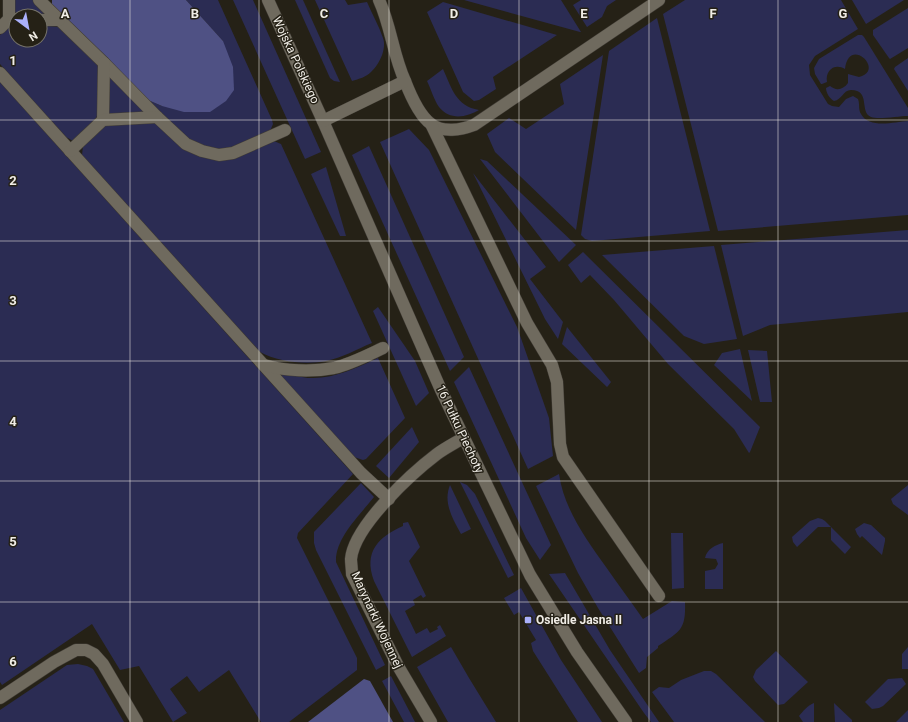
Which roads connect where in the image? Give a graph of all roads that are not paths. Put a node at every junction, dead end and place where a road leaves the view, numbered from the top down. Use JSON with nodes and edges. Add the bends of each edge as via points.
{"nodes":[{"id":1,"x":39,"y":0,"type":"edge"},
{"id":2,"x":268,"y":0,"type":"edge"},
{"id":3,"x":379,"y":0,"type":"edge"},
{"id":4,"x":659,"y":0,"type":"edge"},
{"id":5,"x":48,"y":20,"type":"edge"},
{"id":6,"x":59,"y":20,"type":"junction"},
{"id":7,"x":104,"y":63,"type":"junction"},
{"id":8,"x":0,"y":74,"type":"edge"},
{"id":9,"x":405,"y":81,"type":"junction"},
{"id":10,"x":157,"y":117,"type":"junction"},
{"id":11,"x":103,"y":120,"type":"junction"},
{"id":12,"x":323,"y":121,"type":"junction"},
{"id":13,"x":431,"y":124,"type":"junction"},
{"id":14,"x":285,"y":130,"type":"dead end"},
{"id":15,"x":70,"y":151,"type":"junction"},
{"id":16,"x":383,"y":348,"type":"dead end"},
{"id":17,"x":262,"y":364,"type":"junction"},
{"id":18,"x":463,"y":438,"type":"junction"},
{"id":19,"x":389,"y":499,"type":"junction"},
{"id":20,"x":659,"y":596,"type":"dead end"},
{"id":21,"x":0,"y":698,"type":"edge"},
{"id":22,"x":137,"y":722,"type":"edge"},
{"id":23,"x":431,"y":722,"type":"edge"},
{"id":24,"x":626,"y":722,"type":"edge"}],
"edges":[{"from":1,"to":6,"type":"street"},
{"from":2,"to":12,"type":"street","name":"Wojska Polskiego"},
{"from":3,"to":9,"type":"street"},
{"from":4,"to":13,"type":"street","via":[[474,125],[454,130]]},
{"from":5,"to":6,"type":"street"},
{"from":6,"to":7,"type":"street"},
{"from":7,"to":10,"type":"street"},
{"from":7,"to":11,"type":"street"},
{"from":8,"to":15,"type":"street"},
{"from":9,"to":12,"type":"street"},
{"from":9,"to":13,"type":"street","via":[[420,111]]},
{"from":10,"to":11,"type":"street"},
{"from":10,"to":14,"type":"street","via":[[186,144],[202,152],[219,154],[233,153]]},
{"from":11,"to":15,"type":"street"},
{"from":12,"to":18,"type":"street","name":"16 Pułku Piechoty"},
{"from":13,"to":20,"type":"street","via":[[527,323],[552,364],[557,382],[563,457]]},
{"from":15,"to":17,"type":"street"},
{"from":16,"to":17,"type":"street","via":[[335,368],[279,369]]},
{"from":17,"to":19,"type":"street","via":[[361,473]]},
{"from":18,"to":19,"type":"street","name":"Marynarki Wojennej","via":[[408,478]]},
{"from":18,"to":24,"type":"street","name":"16 Pułku Piechoty","via":[[530,575],[577,652]]},
{"from":19,"to":23,"type":"street","name":"Marynarki Wojennej","via":[[357,540],[351,558],[352,574],[398,666]]},
{"from":21,"to":22,"type":"street","via":[[54,662],[76,650],[86,650],[103,664]]}]}
